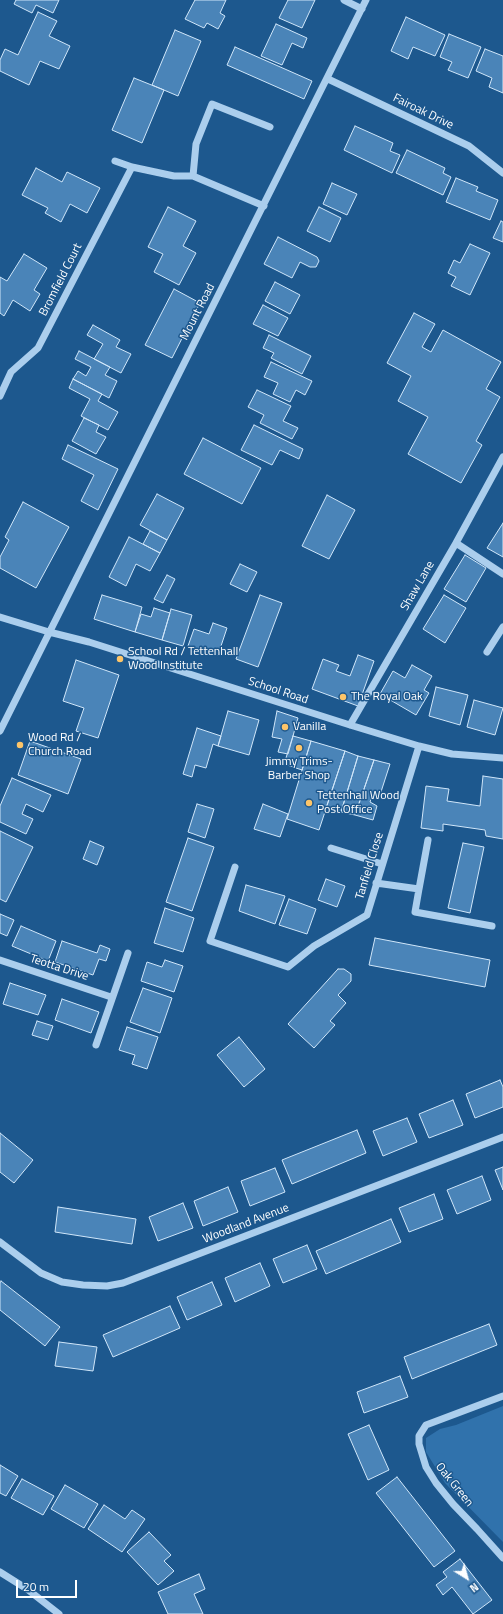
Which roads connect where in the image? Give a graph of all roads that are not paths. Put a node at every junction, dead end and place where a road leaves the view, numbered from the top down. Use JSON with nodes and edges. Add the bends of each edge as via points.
{"nodes":[{"id":1,"x":344,"y":0,"type":"edge"},
{"id":2,"x":366,"y":0,"type":"edge"},
{"id":3,"x":362,"y":9,"type":"junction"},
{"id":4,"x":328,"y":79,"type":"junction"},
{"id":5,"x":270,"y":127,"type":"dead end"},
{"id":6,"x":115,"y":161,"type":"dead end"},
{"id":7,"x":132,"y":167,"type":"junction"},
{"id":8,"x":503,"y":173,"type":"edge"},
{"id":9,"x":193,"y":176,"type":"junction"},
{"id":10,"x":264,"y":206,"type":"junction"},
{"id":11,"x":0,"y":396,"type":"edge"},
{"id":12,"x":503,"y":457,"type":"edge"},
{"id":13,"x":456,"y":543,"type":"junction"},
{"id":14,"x":503,"y":574,"type":"edge"},
{"id":15,"x":0,"y":617,"type":"edge"},
{"id":16,"x":503,"y":627,"type":"edge"},
{"id":17,"x":49,"y":632,"type":"junction"},
{"id":18,"x":487,"y":652,"type":"dead end"},
{"id":19,"x":350,"y":725,"type":"junction"},
{"id":20,"x":0,"y":731,"type":"edge"},
{"id":21,"x":419,"y":746,"type":"junction"},
{"id":22,"x":503,"y":758,"type":"edge"},
{"id":23,"x":428,"y":840,"type":"dead end"},
{"id":24,"x":331,"y":848,"type":"dead end"},
{"id":25,"x":382,"y":864,"type":"junction"},
{"id":26,"x":235,"y":867,"type":"dead end"},
{"id":27,"x":376,"y":883,"type":"junction"},
{"id":28,"x":419,"y":889,"type":"junction"},
{"id":29,"x":492,"y":926,"type":"dead end"},
{"id":30,"x":128,"y":953,"type":"dead end"},
{"id":31,"x":0,"y":960,"type":"edge"},
{"id":32,"x":111,"y":997,"type":"junction"},
{"id":33,"x":96,"y":1045,"type":"dead end"},
{"id":34,"x":503,"y":1137,"type":"edge"},
{"id":35,"x":0,"y":1242,"type":"edge"},
{"id":36,"x":503,"y":1396,"type":"edge"},
{"id":37,"x":503,"y":1558,"type":"edge"},
{"id":38,"x":0,"y":1572,"type":"edge"},
{"id":39,"x":59,"y":1614,"type":"edge"}],
"edges":[{"from":1,"to":3,"type":"street"},
{"from":2,"to":3,"type":"street","name":"Mount Road"},
{"from":3,"to":4,"type":"street","name":"Mount Road"},
{"from":4,"to":8,"type":"street","name":"Fairoak Drive","via":[[469,146]]},
{"from":4,"to":10,"type":"street","name":"Mount Road"},
{"from":5,"to":9,"type":"street","via":[[212,104],[196,144]]},
{"from":6,"to":7,"type":"street"},
{"from":7,"to":9,"type":"street","via":[[174,176]]},
{"from":7,"to":11,"type":"street","name":"Bromfield Court","via":[[38,348],[11,372]]},
{"from":9,"to":10,"type":"street"},
{"from":10,"to":17,"type":"street","name":"Mount Road"},
{"from":12,"to":13,"type":"street","name":"Shaw Lane"},
{"from":13,"to":14,"type":"street"},
{"from":13,"to":19,"type":"street","name":"Shaw Lane"},
{"from":15,"to":17,"type":"street","name":"School Road"},
{"from":16,"to":18,"type":"street"},
{"from":17,"to":19,"type":"street","name":"School Road","via":[[89,642]]},
{"from":17,"to":20,"type":"street","name":"Mount Road"},
{"from":19,"to":21,"type":"street","name":"School Road"},
{"from":21,"to":22,"type":"street","name":"School Road","via":[[452,754]]},
{"from":21,"to":25,"type":"street","name":"Tanfield Close"},
{"from":23,"to":28,"type":"street"},
{"from":24,"to":25,"type":"street"},
{"from":25,"to":27,"type":"street","name":"Tanfield Close"},
{"from":26,"to":27,"type":"street","name":"Tanfield Close","via":[[210,941],[288,967],[314,946],[367,915]]},
{"from":27,"to":28,"type":"street"},
{"from":28,"to":29,"type":"street","via":[[415,912]]},
{"from":30,"to":32,"type":"street"},
{"from":31,"to":32,"type":"street","name":"Teotta Drive"},
{"from":32,"to":33,"type":"street"},
{"from":34,"to":35,"type":"street","name":"Woodland Avenue","via":[[140,1277],[112,1285],[62,1282],[41,1273]]},
{"from":36,"to":37,"type":"street","name":"Oak Green","via":[[426,1425],[419,1436],[419,1444],[426,1467],[436,1483]]},
{"from":38,"to":39,"type":"street"}]}
